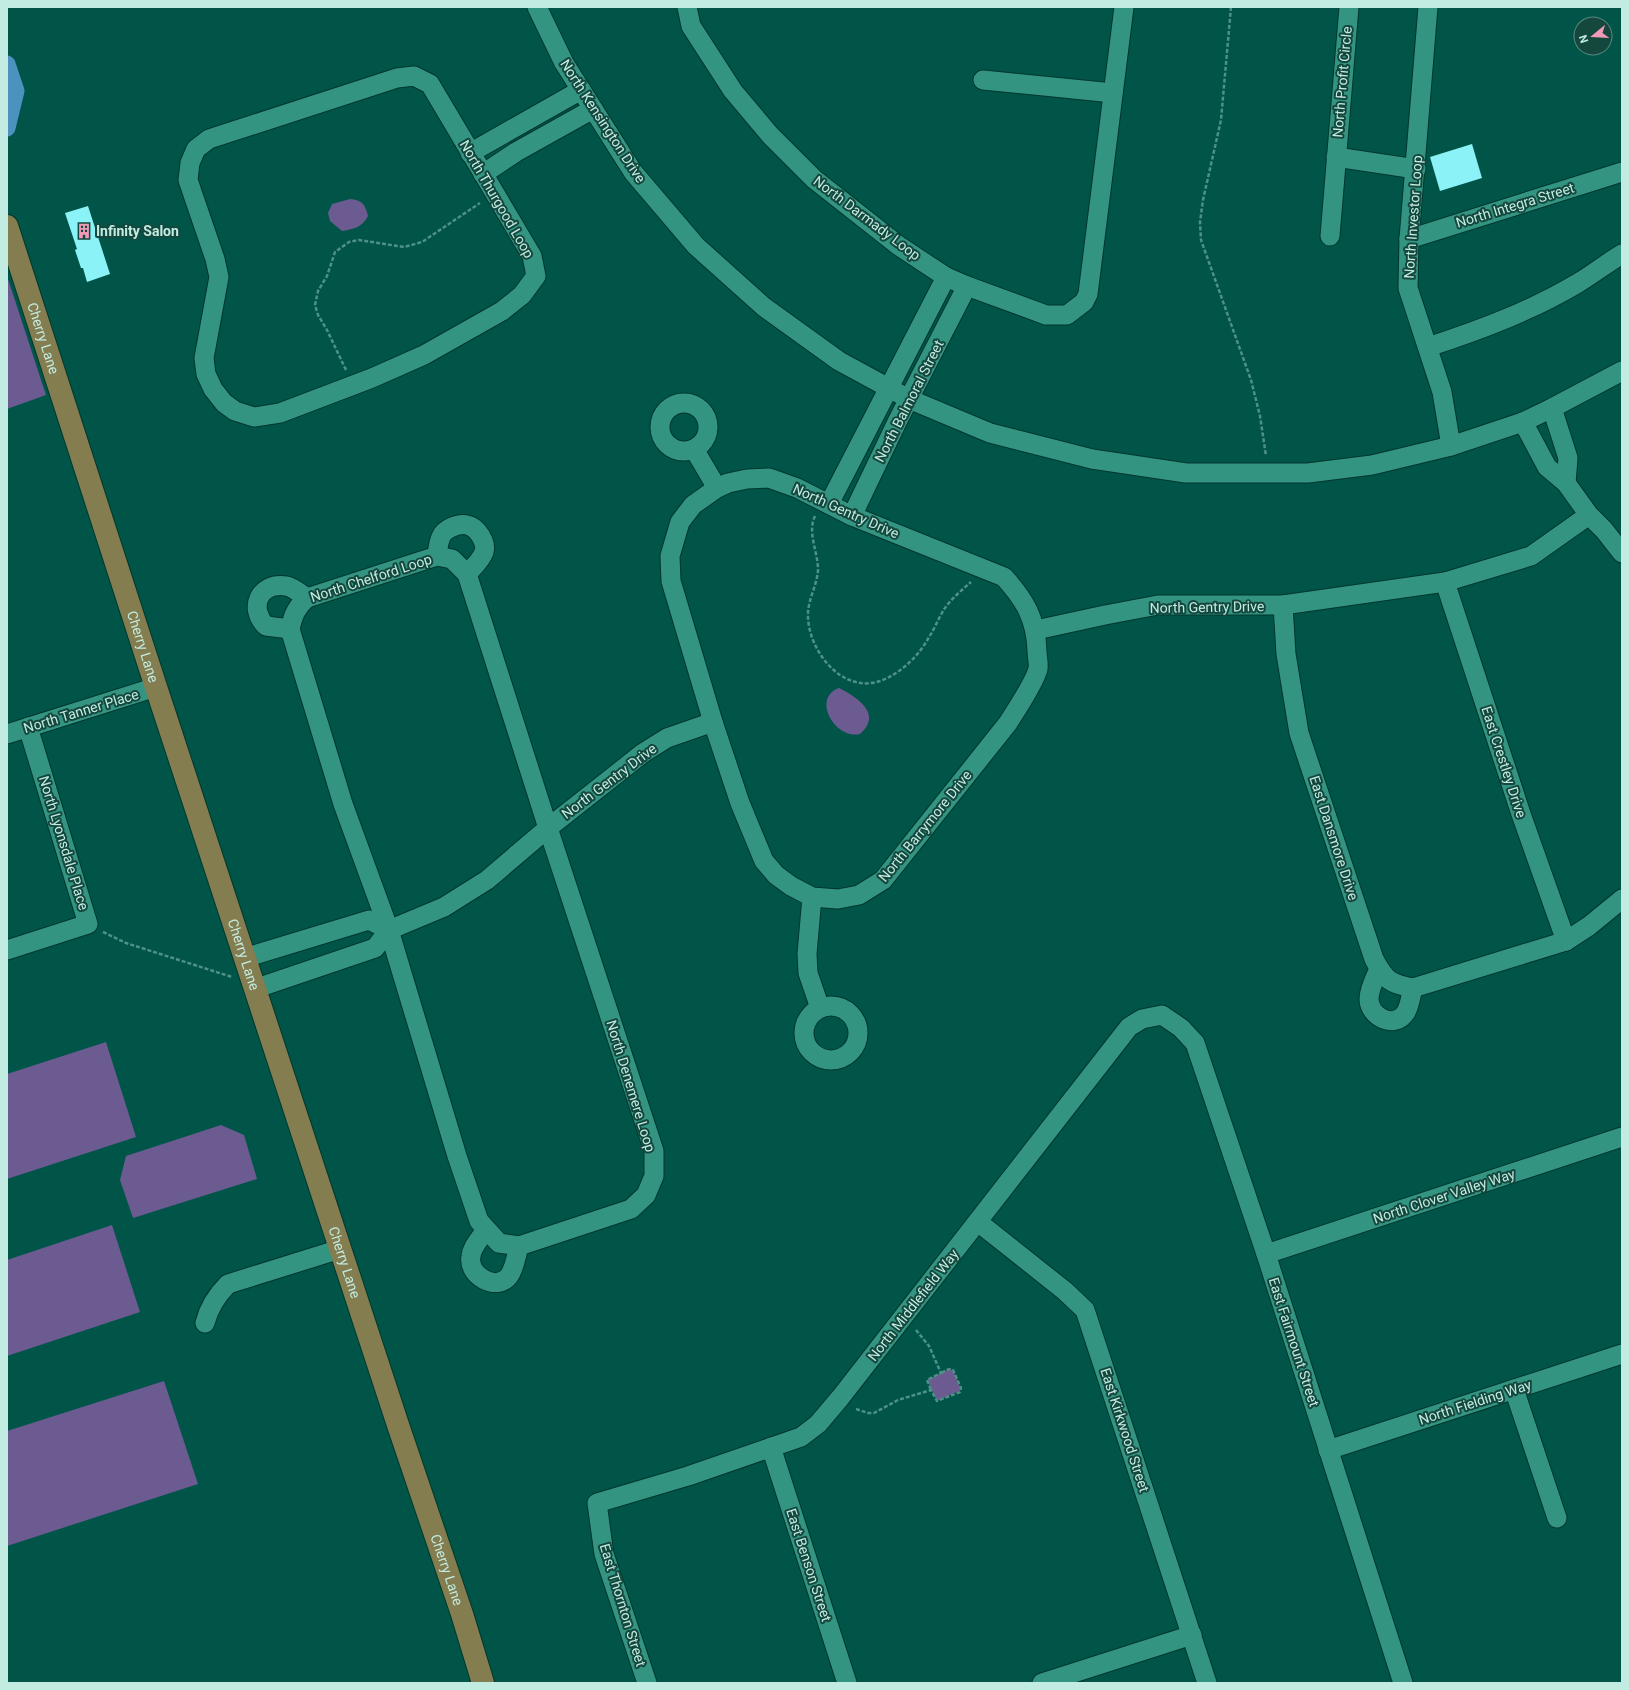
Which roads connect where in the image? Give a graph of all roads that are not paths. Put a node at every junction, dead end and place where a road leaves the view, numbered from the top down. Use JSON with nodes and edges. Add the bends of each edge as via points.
{"nodes":[{"id":1,"x":537,"y":7,"type":"edge"},
{"id":2,"x":687,"y":7,"type":"edge"},
{"id":3,"x":1124,"y":7,"type":"edge"},
{"id":4,"x":1349,"y":7,"type":"edge"},
{"id":5,"x":1428,"y":7,"type":"edge"},
{"id":6,"x":983,"y":80,"type":"dead end"},
{"id":7,"x":581,"y":90,"type":"junction"},
{"id":8,"x":1113,"y":93,"type":"junction"},
{"id":9,"x":593,"y":109,"type":"junction"},
{"id":10,"x":470,"y":153,"type":"junction"},
{"id":11,"x":1336,"y":157,"type":"junction"},
{"id":12,"x":1416,"y":169,"type":"junction"},
{"id":13,"x":1622,"y":172,"type":"edge"},
{"id":14,"x":483,"y":174,"type":"junction"},
{"id":15,"x":7,"y":226,"type":"edge"},
{"id":16,"x":1330,"y":236,"type":"dead end"},
{"id":17,"x":1409,"y":239,"type":"junction"},
{"id":18,"x":1622,"y":254,"type":"edge"},
{"id":19,"x":946,"y":277,"type":"junction"},
{"id":20,"x":967,"y":286,"type":"junction"},
{"id":21,"x":1428,"y":348,"type":"junction"},
{"id":22,"x":1622,"y":371,"type":"edge"},
{"id":23,"x":889,"y":389,"type":"junction"},
{"id":24,"x":909,"y":399,"type":"junction"},
{"id":25,"x":1552,"y":408,"type":"junction"},
{"id":26,"x":1522,"y":422,"type":"junction"},
{"id":27,"x":1451,"y":446,"type":"junction"},
{"id":28,"x":694,"y":449,"type":"dead end"},
{"id":29,"x":1566,"y":483,"type":"junction"},
{"id":30,"x":717,"y":488,"type":"junction"},
{"id":31,"x":822,"y":510,"type":"junction"},
{"id":32,"x":1589,"y":515,"type":"junction"},
{"id":33,"x":852,"y":516,"type":"junction"},
{"id":34,"x":1622,"y":553,"type":"edge"},
{"id":35,"x":438,"y":556,"type":"junction"},
{"id":36,"x":467,"y":574,"type":"junction"},
{"id":37,"x":1445,"y":582,"type":"junction"},
{"id":38,"x":307,"y":598,"type":"junction"},
{"id":39,"x":1283,"y":605,"type":"junction"},
{"id":40,"x":290,"y":629,"type":"junction"},
{"id":41,"x":1036,"y":630,"type":"junction"},
{"id":42,"x":156,"y":687,"type":"junction"},
{"id":43,"x":713,"y":722,"type":"junction"},
{"id":44,"x":28,"y":727,"type":"junction"},
{"id":45,"x":7,"y":734,"type":"edge"},
{"id":46,"x":548,"y":828,"type":"junction"},
{"id":47,"x":812,"y":897,"type":"junction"},
{"id":48,"x":1622,"y":899,"type":"edge"},
{"id":49,"x":389,"y":930,"type":"junction"},
{"id":50,"x":1566,"y":941,"type":"junction"},
{"id":51,"x":7,"y":950,"type":"edge"},
{"id":52,"x":1379,"y":969,"type":"junction"},
{"id":53,"x":249,"y":973,"type":"junction"},
{"id":54,"x":1413,"y":988,"type":"junction"},
{"id":55,"x":820,"y":1008,"type":"dead end"},
{"id":56,"x":1162,"y":1015,"type":"joint"},
{"id":57,"x":1622,"y":1137,"type":"edge"},
{"id":58,"x":978,"y":1222,"type":"junction"},
{"id":59,"x":486,"y":1229,"type":"junction"},
{"id":60,"x":519,"y":1246,"type":"junction"},
{"id":61,"x":340,"y":1249,"type":"junction"},
{"id":62,"x":1266,"y":1254,"type":"junction"},
{"id":63,"x":205,"y":1322,"type":"dead end"},
{"id":64,"x":1622,"y":1354,"type":"edge"},
{"id":65,"x":1514,"y":1389,"type":"junction"},
{"id":66,"x":771,"y":1447,"type":"junction"},
{"id":67,"x":1328,"y":1450,"type":"junction"},
{"id":68,"x":597,"y":1503,"type":"joint"},
{"id":69,"x":1557,"y":1518,"type":"dead end"},
{"id":70,"x":1192,"y":1635,"type":"junction"},
{"id":71,"x":483,"y":1683,"type":"edge"},
{"id":72,"x":647,"y":1683,"type":"edge"},
{"id":73,"x":847,"y":1683,"type":"edge"},
{"id":74,"x":1042,"y":1683,"type":"edge"},
{"id":75,"x":1207,"y":1683,"type":"edge"},
{"id":76,"x":1403,"y":1683,"type":"edge"}],
"edges":[{"from":1,"to":7,"type":"street","name":"North Kensington Drive","via":[[564,63]]},
{"from":2,"to":19,"type":"street","name":"North Darmady Loop","via":[[691,26],[733,91],[770,135],[814,179],[899,246]]},
{"from":3,"to":8,"type":"street","name":"North Darmady Loop"},
{"from":4,"to":11,"type":"street","name":"North Profit Circle"},
{"from":5,"to":12,"type":"street","name":"North Investor Loop"},
{"from":6,"to":8,"type":"street"},
{"from":7,"to":9,"type":"street","name":"North Kensington Drive"},
{"from":7,"to":10,"type":"street"},
{"from":8,"to":20,"type":"street","name":"North Darmady Loop","via":[[1088,294],[1084,302],[1067,315],[1046,315]]},
{"from":9,"to":14,"type":"street","via":[[516,152]]},
{"from":9,"to":23,"type":"street","name":"North Kensington Drive","via":[[634,172],[696,246],[764,307],[839,361]]},
{"from":10,"to":14,"type":"street","name":"North Thurgood Loop"},
{"from":10,"to":14,"type":"street","name":"North Thurgood Loop","via":[[430,84],[414,76],[397,78],[210,139],[196,149],[190,163],[188,180],[219,277],[204,358],[206,374],[224,403],[235,411],[254,417],[280,413],[330,396],[424,355],[502,311],[522,295],[536,276],[532,256]]},
{"from":11,"to":12,"type":"street","name":"North Profit Circle"},
{"from":11,"to":16,"type":"street","name":"North Profit Circle"},
{"from":12,"to":17,"type":"street","name":"North Investor Loop"},
{"from":13,"to":17,"type":"street","name":"North Integra Street"},
{"from":15,"to":42,"type":"main road","name":"Cherry Lane"},
{"from":17,"to":21,"type":"street","name":"North Investor Loop","via":[[1408,288]]},
{"from":18,"to":21,"type":"street","via":[[1578,283],[1532,306],[1486,328]]},
{"from":19,"to":20,"type":"street","name":"North Darmady Loop"},
{"from":19,"to":23,"type":"street","name":"North Balmoral Street"},
{"from":20,"to":24,"type":"street","name":"North Balmoral Street"},
{"from":21,"to":27,"type":"street","name":"North Investor Loop","via":[[1442,392]]},
{"from":22,"to":25,"type":"street","name":"North Kensington Drive"},
{"from":23,"to":24,"type":"street","name":"North Kensington Drive"},
{"from":23,"to":31,"type":"street","name":"North Balmoral Street"},
{"from":24,"to":27,"type":"street","name":"North Kensington Drive","via":[[990,433],[1092,459],[1186,473],[1308,473],[1372,465]]},
{"from":24,"to":33,"type":"street","name":"North Balmoral Street"},
{"from":25,"to":26,"type":"street","name":"North Kensington Drive"},
{"from":25,"to":29,"type":"street","via":[[1568,458]]},
{"from":26,"to":27,"type":"street","name":"North Kensington Drive"},
{"from":26,"to":29,"type":"street","via":[[1547,467]]},
{"from":28,"to":30,"type":"street"},
{"from":29,"to":32,"type":"street"},
{"from":30,"to":31,"type":"street","name":"North Gentry Drive","via":[[747,479],[769,478],[797,488]]},
{"from":30,"to":43,"type":"street","name":"North Gentry Drive","via":[[693,505],[680,522],[670,556],[671,581]]},
{"from":31,"to":33,"type":"street","name":"North Gentry Drive"},
{"from":32,"to":34,"type":"street"},
{"from":32,"to":37,"type":"street","name":"North Gentry Drive","via":[[1531,556]]},
{"from":33,"to":41,"type":"street","name":"North Gentry Drive","via":[[1004,577],[1020,594]]},
{"from":35,"to":36,"type":"street","name":"North Chelford Loop","via":[[452,559]]},
{"from":35,"to":36,"type":"street","via":[[441,537],[447,530],[468,525],[477,531],[484,544],[484,552]]},
{"from":35,"to":38,"type":"street","name":"North Chelford Loop"},
{"from":36,"to":46,"type":"street","name":"North Chelford Loop"},
{"from":37,"to":39,"type":"street","name":"North Gentry Drive"},
{"from":37,"to":50,"type":"street","name":"East Crestley Drive","via":[[1521,814]]},
{"from":38,"to":40,"type":"street","name":"North Chelford Loop","via":[[294,614]]},
{"from":38,"to":40,"type":"street","via":[[285,586],[268,588],[258,598],[257,610],[266,626]]},
{"from":39,"to":41,"type":"street","name":"North Gentry Drive","via":[[1158,605]]},
{"from":39,"to":52,"type":"street","name":"East Dansmore Drive","via":[[1286,654],[1299,733]]},
{"from":40,"to":49,"type":"street","via":[[343,804]]},
{"from":41,"to":47,"type":"street","name":"North Barrymore Drive","via":[[1038,669],[1024,697],[1008,723],[883,880],[859,895],[838,899]]},
{"from":42,"to":44,"type":"street","name":"North Tanner Place"},
{"from":42,"to":53,"type":"main road","name":"Cherry Lane"},
{"from":43,"to":46,"type":"street","name":"North Gentry Drive","via":[[667,738],[642,753]]},
{"from":43,"to":47,"type":"street","name":"North Barrymore Drive","via":[[740,803],[764,861],[776,875]]},
{"from":44,"to":45,"type":"street","name":"North Tanner Place"},
{"from":44,"to":51,"type":"street","name":"North Lyonsdale Place","via":[[88,924]]},
{"from":46,"to":49,"type":"street","name":"North Gentry Drive","via":[[487,880],[444,907]]},
{"from":46,"to":60,"type":"street","name":"North Denemere Loop","via":[[654,1151],[654,1176],[646,1195],[631,1209]]},
{"from":47,"to":55,"type":"street","via":[[808,972]]},
{"from":48,"to":50,"type":"street"},
{"from":49,"to":53,"type":"street","name":"North Gentry Drive","via":[[375,948]]},
{"from":49,"to":53,"type":"street","via":[[369,920]]},
{"from":49,"to":59,"type":"street","name":"North Denemere Loop","via":[[457,1156],[479,1221]]},
{"from":50,"to":54,"type":"street"},
{"from":52,"to":54,"type":"street","name":"East Dansmore Drive","via":[[1396,985]]},
{"from":52,"to":54,"type":"street","via":[[1369,998],[1371,1008],[1378,1017],[1393,1021],[1400,1018],[1406,1011]]},
{"from":53,"to":61,"type":"main road","name":"Cherry Lane"},
{"from":56,"to":58,"type":"street","name":"North Middlefield Way","via":[[1142,1019],[1129,1027]]},
{"from":56,"to":62,"type":"street","name":"East Fairmount Street","via":[[1181,1028],[1195,1043]]},
{"from":57,"to":62,"type":"street","name":"North Clover Valley Way"},
{"from":58,"to":66,"type":"street","name":"North Middlefield Way","via":[[818,1424],[801,1437]]},
{"from":58,"to":70,"type":"street","name":"East Kirkwood Street","via":[[1086,1310]]},
{"from":59,"to":60,"type":"street","name":"North Denemere Loop","via":[[499,1243]]},
{"from":59,"to":60,"type":"street","via":[[473,1250],[470,1265],[476,1275],[487,1282],[496,1282],[508,1277]]},
{"from":61,"to":63,"type":"street","via":[[228,1284],[217,1295]]},
{"from":61,"to":71,"type":"main road","name":"Cherry Lane"},
{"from":62,"to":67,"type":"street","name":"East Fairmount Street"},
{"from":64,"to":65,"type":"street","name":"North Fielding Way"},
{"from":65,"to":67,"type":"street","name":"North Fielding Way"},
{"from":65,"to":69,"type":"street"},
{"from":66,"to":68,"type":"street","name":"North Middlefield Way","via":[[688,1476]]},
{"from":66,"to":73,"type":"street","name":"East Benson Street"},
{"from":67,"to":76,"type":"street","name":"East Fairmount Street"},
{"from":68,"to":72,"type":"street","name":"East Thornton Street","via":[[604,1554]]},
{"from":70,"to":74,"type":"street"},
{"from":70,"to":75,"type":"street","name":"East Kirkwood Street"}]}
